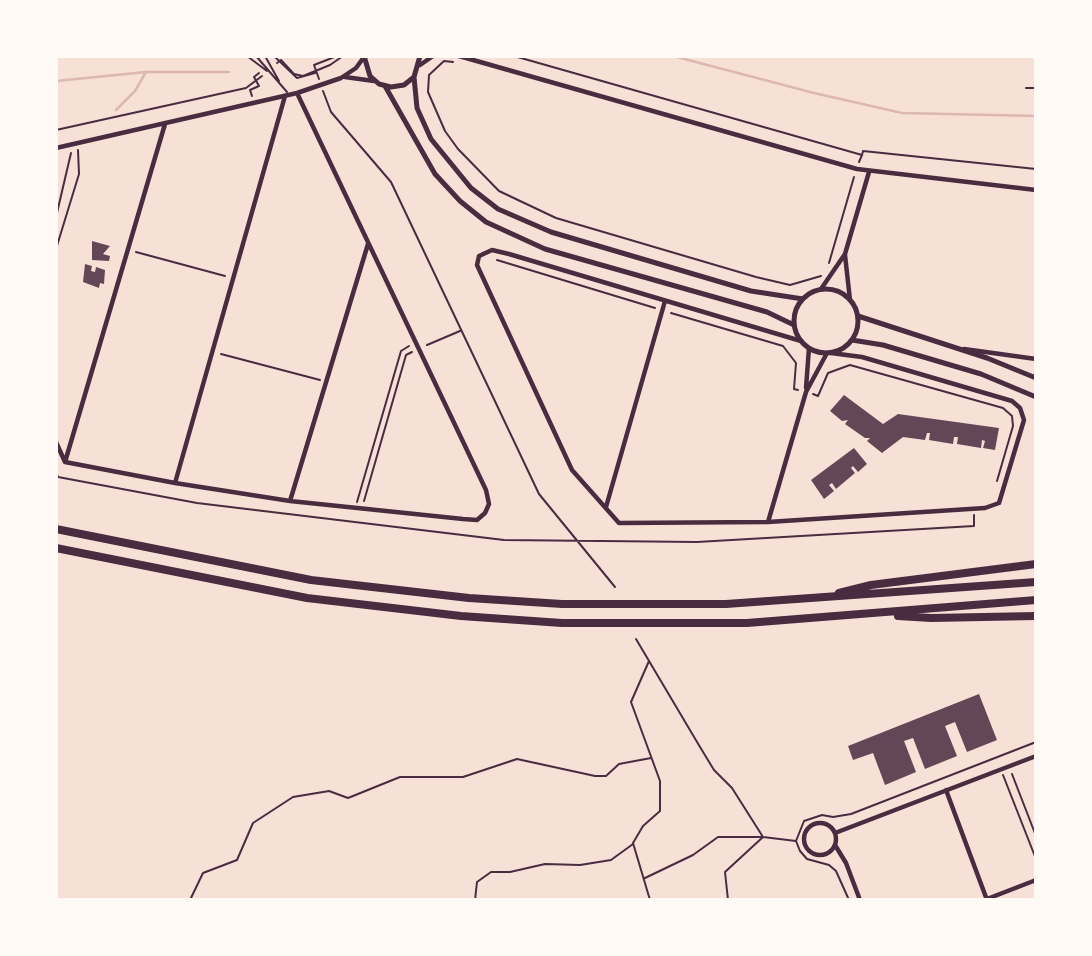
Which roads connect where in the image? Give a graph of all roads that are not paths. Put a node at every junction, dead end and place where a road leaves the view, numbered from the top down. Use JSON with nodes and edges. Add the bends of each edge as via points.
{"nodes":[{"id":1,"x":247,"y":56,"type":"edge"},
{"id":2,"x":256,"y":56,"type":"edge"},
{"id":3,"x":265,"y":56,"type":"edge"},
{"id":4,"x":420,"y":56,"type":"edge"},
{"id":5,"x":433,"y":56,"type":"edge"},
{"id":6,"x":459,"y":56,"type":"edge"},
{"id":7,"x":364,"y":57,"type":"edge"},
{"id":8,"x":420,"y":65,"type":"junction"},
{"id":9,"x":268,"y":72,"type":"junction"},
{"id":10,"x":414,"y":77,"type":"junction"},
{"id":11,"x":341,"y":78,"type":"junction"},
{"id":12,"x":374,"y":81,"type":"junction"},
{"id":13,"x":281,"y":85,"type":"junction"},
{"id":14,"x":384,"y":86,"type":"junction"},
{"id":15,"x":297,"y":93,"type":"junction"},
{"id":16,"x":287,"y":95,"type":"junction"},
{"id":17,"x":165,"y":124,"type":"junction"},
{"id":18,"x":56,"y":148,"type":"edge"},
{"id":19,"x":869,"y":172,"type":"junction"},
{"id":20,"x":1036,"y":190,"type":"edge"},
{"id":21,"x":368,"y":243,"type":"junction"},
{"id":22,"x":845,"y":254,"type":"junction"},
{"id":23,"x":821,"y":289,"type":"junction"},
{"id":24,"x":803,"y":299,"type":"junction"},
{"id":25,"x":850,"y":300,"type":"junction"},
{"id":26,"x":665,"y":301,"type":"junction"},
{"id":27,"x":858,"y":317,"type":"junction"},
{"id":28,"x":794,"y":325,"type":"junction"},
{"id":29,"x":852,"y":340,"type":"junction"},
{"id":30,"x":801,"y":341,"type":"junction"},
{"id":31,"x":949,"y":346,"type":"junction"},
{"id":32,"x":809,"y":348,"type":"junction"},
{"id":33,"x":829,"y":353,"type":"junction"},
{"id":34,"x":1036,"y":359,"type":"edge"},
{"id":35,"x":1036,"y":378,"type":"edge"},
{"id":36,"x":806,"y":392,"type":"junction"},
{"id":37,"x":1036,"y":397,"type":"edge"},
{"id":38,"x":56,"y":442,"type":"edge"},
{"id":39,"x":65,"y":462,"type":"junction"},
{"id":40,"x":176,"y":483,"type":"junction"},
{"id":41,"x":290,"y":501,"type":"junction"},
{"id":42,"x":606,"y":508,"type":"junction"},
{"id":43,"x":768,"y":522,"type":"junction"},
{"id":44,"x":56,"y":529,"type":"edge"},
{"id":45,"x":56,"y":548,"type":"edge"},
{"id":46,"x":1036,"y":564,"type":"edge"},
{"id":47,"x":1036,"y":582,"type":"edge"},
{"id":48,"x":820,"y":599,"type":"junction"},
{"id":49,"x":1036,"y":600,"type":"edge"},
{"id":50,"x":878,"y":614,"type":"junction"},
{"id":51,"x":1036,"y":615,"type":"edge"},
{"id":52,"x":1036,"y":756,"type":"edge"},
{"id":53,"x":946,"y":790,"type":"junction"},
{"id":54,"x":835,"y":833,"type":"junction"},
{"id":55,"x":835,"y":845,"type":"junction"},
{"id":56,"x":1036,"y":880,"type":"edge"},
{"id":57,"x":987,"y":899,"type":"edge"},
{"id":58,"x":860,"y":900,"type":"edge"}],
"edges":[{"from":1,"to":9,"type":"lane"},
{"from":2,"to":9,"type":"lane"},
{"from":3,"to":13,"type":"lane"},
{"from":4,"to":8,"type":"street"},
{"from":5,"to":8,"type":"street"},
{"from":6,"to":19,"type":"street"},
{"from":7,"to":11,"type":"street"},
{"from":7,"to":12,"type":"street"},
{"from":8,"to":10,"type":"street"},
{"from":9,"to":13,"type":"lane"},
{"from":10,"to":14,"type":"street","via":[[404,85]]},
{"from":10,"to":24,"type":"street","via":[[417,108],[435,146],[471,188],[498,209],[551,232],[751,291]]},
{"from":11,"to":12,"type":"street","via":[[358,76]]},
{"from":11,"to":15,"type":"street"},
{"from":12,"to":14,"type":"street"},
{"from":13,"to":16,"type":"lane"},
{"from":14,"to":28,"type":"street","via":[[435,174],[486,222],[545,249],[767,312]]},
{"from":15,"to":16,"type":"street"},
{"from":15,"to":21,"type":"street"},
{"from":16,"to":17,"type":"street"},
{"from":16,"to":40,"type":"street"},
{"from":17,"to":18,"type":"street"},
{"from":17,"to":39,"type":"street"},
{"from":19,"to":20,"type":"street"},
{"from":19,"to":22,"type":"street"},
{"from":21,"to":41,"type":"street"},
{"from":21,"to":41,"type":"street","via":[[489,504],[477,520]]},
{"from":22,"to":23,"type":"street"},
{"from":22,"to":25,"type":"street"},
{"from":23,"to":24,"type":"street"},
{"from":23,"to":25,"type":"street","via":[[834,290]]},
{"from":24,"to":28,"type":"street"},
{"from":25,"to":27,"type":"street"},
{"from":26,"to":30,"type":"street"},
{"from":26,"to":42,"type":"street"},
{"from":26,"to":42,"type":"street","via":[[509,254],[484,251],[479,256],[477,265],[572,470]]},
{"from":27,"to":29,"type":"street"},
{"from":27,"to":31,"type":"street"},
{"from":28,"to":30,"type":"street"},
{"from":29,"to":33,"type":"street"},
{"from":29,"to":37,"type":"street","via":[[981,374]]},
{"from":30,"to":32,"type":"street"},
{"from":31,"to":34,"type":"street"},
{"from":31,"to":35,"type":"street"},
{"from":32,"to":33,"type":"street"},
{"from":32,"to":36,"type":"street"},
{"from":33,"to":36,"type":"street"},
{"from":33,"to":43,"type":"street","via":[[862,357],[1002,396],[1020,408],[1024,420],[1003,494],[999,503],[974,509]]},
{"from":36,"to":43,"type":"street"},
{"from":38,"to":39,"type":"street"},
{"from":39,"to":40,"type":"street"},
{"from":40,"to":41,"type":"street"},
{"from":42,"to":43,"type":"street","via":[[620,523],[629,524]]},
{"from":44,"to":48,"type":"highway","via":[[254,570],[469,598],[617,606]]},
{"from":45,"to":50,"type":"highway","via":[[274,593],[461,616],[629,624],[747,623]]},
{"from":46,"to":48,"type":"highway","via":[[871,585]]},
{"from":47,"to":48,"type":"highway"},
{"from":49,"to":50,"type":"highway"},
{"from":50,"to":51,"type":"highway","via":[[931,618]]},
{"from":52,"to":53,"type":"street"},
{"from":53,"to":54,"type":"street"},
{"from":53,"to":57,"type":"street"},
{"from":54,"to":55,"type":"street"},
{"from":54,"to":55,"type":"street","via":[[826,824],[814,824],[804,838],[813,853],[826,853]]},
{"from":55,"to":58,"type":"street"},
{"from":56,"to":57,"type":"street"}]}
